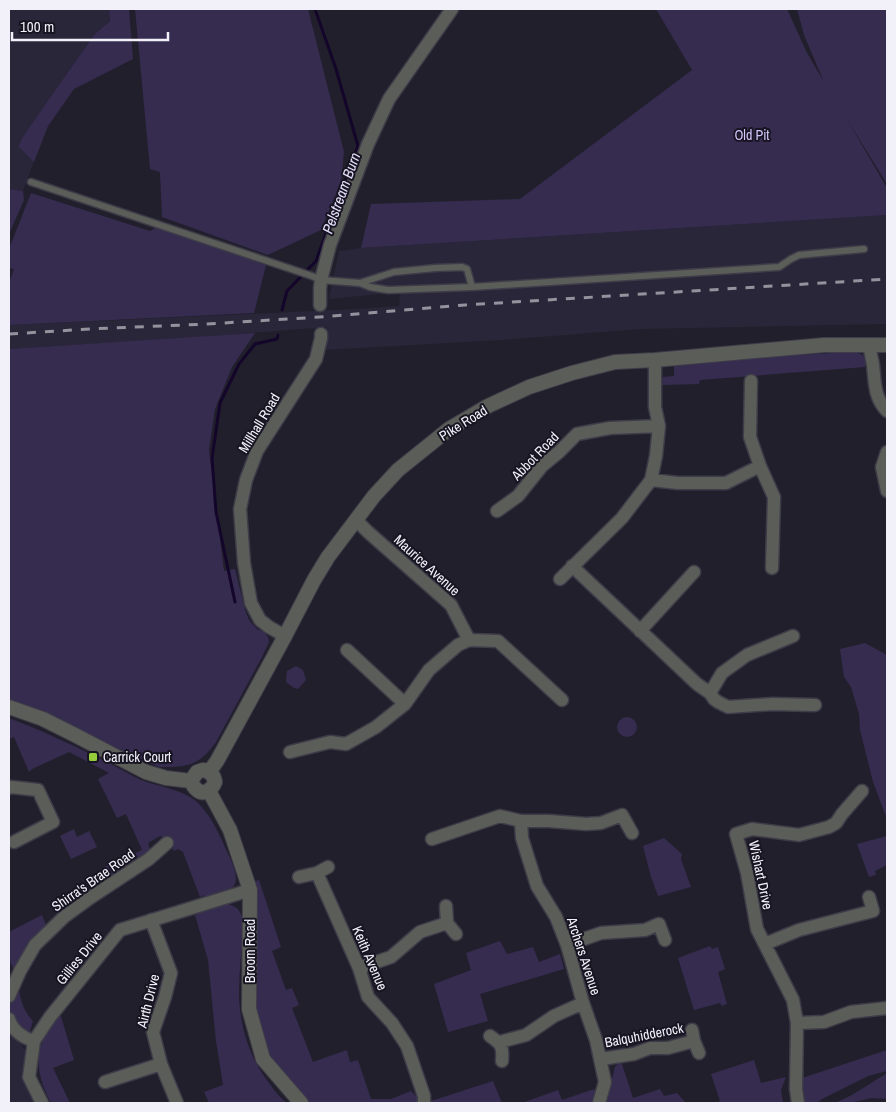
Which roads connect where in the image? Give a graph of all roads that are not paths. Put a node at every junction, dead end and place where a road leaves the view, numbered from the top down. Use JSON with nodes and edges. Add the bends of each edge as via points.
{"nodes":[{"id":1,"x":452,"y":9,"type":"edge"},
{"id":2,"x":31,"y":182,"type":"dead end"},
{"id":3,"x":864,"y":249,"type":"dead end"},
{"id":4,"x":317,"y":278,"type":"junction"},
{"id":5,"x":360,"y":283,"type":"junction"},
{"id":6,"x":472,"y":287,"type":"junction"},
{"id":7,"x":320,"y":305,"type":"dead end"},
{"id":8,"x":321,"y":334,"type":"dead end"},
{"id":9,"x":887,"y":344,"type":"edge"},
{"id":10,"x":869,"y":345,"type":"junction"},
{"id":11,"x":655,"y":360,"type":"junction"},
{"id":12,"x":751,"y":381,"type":"dead end"},
{"id":13,"x":887,"y":411,"type":"edge"},
{"id":14,"x":659,"y":426,"type":"junction"},
{"id":15,"x":887,"y":452,"type":"edge"},
{"id":16,"x":760,"y":466,"type":"junction"},
{"id":17,"x":651,"y":480,"type":"junction"},
{"id":18,"x":887,"y":491,"type":"edge"},
{"id":19,"x":497,"y":511,"type":"dead end"},
{"id":20,"x":356,"y":520,"type":"junction"},
{"id":21,"x":572,"y":566,"type":"junction"},
{"id":22,"x":772,"y":568,"type":"dead end"},
{"id":23,"x":686,"y":576,"type":"dead end"},
{"id":24,"x":560,"y":579,"type":"dead end"},
{"id":25,"x":640,"y":631,"type":"junction"},
{"id":26,"x":285,"y":636,"type":"junction"},
{"id":27,"x":793,"y":636,"type":"dead end"},
{"id":28,"x":469,"y":640,"type":"junction"},
{"id":29,"x":347,"y":650,"type":"dead end"},
{"id":30,"x":710,"y":693,"type":"junction"},
{"id":31,"x":562,"y":700,"type":"dead end"},
{"id":32,"x":406,"y":704,"type":"junction"},
{"id":33,"x":814,"y":705,"type":"dead end"},
{"id":34,"x":9,"y":707,"type":"edge"},
{"id":35,"x":290,"y":752,"type":"dead end"},
{"id":36,"x":209,"y":772,"type":"junction"},
{"id":37,"x":191,"y":781,"type":"junction"},
{"id":38,"x":9,"y":788,"type":"edge"},
{"id":39,"x":209,"y":791,"type":"junction"},
{"id":40,"x":862,"y":791,"type":"dead end"},
{"id":41,"x":521,"y":821,"type":"junction"},
{"id":42,"x":632,"y":833,"type":"dead end"},
{"id":43,"x":432,"y":839,"type":"dead end"},
{"id":44,"x":14,"y":842,"type":"dead end"},
{"id":45,"x":167,"y":843,"type":"dead end"},
{"id":46,"x":299,"y":878,"type":"dead end"},
{"id":47,"x":250,"y":890,"type":"junction"},
{"id":48,"x":868,"y":897,"type":"dead end"},
{"id":49,"x":446,"y":906,"type":"dead end"},
{"id":50,"x":151,"y":920,"type":"junction"},
{"id":51,"x":446,"y":923,"type":"junction"},
{"id":52,"x":456,"y":934,"type":"dead end"},
{"id":53,"x":665,"y":940,"type":"dead end"},
{"id":54,"x":765,"y":944,"type":"junction"},
{"id":55,"x":566,"y":945,"type":"junction"},
{"id":56,"x":359,"y":968,"type":"junction"},
{"id":57,"x":9,"y":996,"type":"edge"},
{"id":58,"x":583,"y":1003,"type":"junction"},
{"id":59,"x":887,"y":1008,"type":"edge"},
{"id":60,"x":9,"y":1019,"type":"edge"},
{"id":61,"x":797,"y":1023,"type":"junction"},
{"id":62,"x":34,"y":1041,"type":"junction"},
{"id":63,"x":698,"y":1054,"type":"dead end"},
{"id":64,"x":601,"y":1059,"type":"junction"},
{"id":65,"x":502,"y":1061,"type":"dead end"},
{"id":66,"x":161,"y":1064,"type":"junction"},
{"id":67,"x":105,"y":1082,"type":"dead end"},
{"id":68,"x":42,"y":1103,"type":"edge"},
{"id":69,"x":177,"y":1103,"type":"edge"},
{"id":70,"x":301,"y":1103,"type":"edge"},
{"id":71,"x":424,"y":1103,"type":"edge"},
{"id":72,"x":599,"y":1103,"type":"edge"},
{"id":73,"x":798,"y":1103,"type":"edge"}],
"edges":[{"from":1,"to":4,"type":"street","via":[[389,99],[368,144]]},
{"from":2,"to":4,"type":"lane"},
{"from":3,"to":6,"type":"lane","via":[[799,255],[779,267]]},
{"from":4,"to":5,"type":"lane"},
{"from":4,"to":7,"type":"street"},
{"from":5,"to":6,"type":"lane","via":[[388,290]]},
{"from":5,"to":6,"type":"lane","via":[[394,272],[462,267],[467,269]]},
{"from":8,"to":26,"type":"street","name":"Millhall Road","via":[[316,359],[257,452],[246,480],[240,509],[251,603],[260,620]]},
{"from":9,"to":10,"type":"street","name":"Pike Road"},
{"from":10,"to":11,"type":"street","name":"Pike Road","via":[[824,345]]},
{"from":10,"to":13,"type":"street","via":[[874,384]]},
{"from":11,"to":14,"type":"street","via":[[655,407]]},
{"from":11,"to":20,"type":"street","name":"Pike Road","via":[[615,362],[572,372],[488,406],[449,429],[398,470]]},
{"from":12,"to":16,"type":"street","via":[[750,437]]},
{"from":14,"to":17,"type":"street"},
{"from":14,"to":19,"type":"street","name":"Abbot Road","via":[[610,428],[577,434],[542,466],[518,496]]},
{"from":15,"to":18,"type":"street","via":[[882,467]]},
{"from":16,"to":17,"type":"street","via":[[726,484]]},
{"from":16,"to":22,"type":"street","via":[[774,497]]},
{"from":17,"to":21,"type":"street","via":[[622,518]]},
{"from":20,"to":26,"type":"street","name":"Pike Road","via":[[328,557]]},
{"from":20,"to":28,"type":"street","name":"Maurice Avenue","via":[[451,605]]},
{"from":21,"to":24,"type":"street"},
{"from":21,"to":25,"type":"street"},
{"from":23,"to":25,"type":"street"},
{"from":25,"to":30,"type":"street"},
{"from":26,"to":36,"type":"street","name":"Pike Road"},
{"from":27,"to":30,"type":"street","via":[[747,655],[722,673]]},
{"from":28,"to":31,"type":"street","via":[[498,641]]},
{"from":28,"to":32,"type":"street","via":[[458,645],[430,670]]},
{"from":29,"to":32,"type":"street"},
{"from":30,"to":33,"type":"street","via":[[718,702],[728,706]]},
{"from":32,"to":35,"type":"street","via":[[346,744],[330,742]]},
{"from":34,"to":37,"type":"street","via":[[51,723],[146,772]]},
{"from":36,"to":37,"type":"street","via":[[200,771]]},
{"from":36,"to":39,"type":"street","name":"Broom Road","via":[[215,782]]},
{"from":37,"to":39,"type":"street","via":[[199,792]]},
{"from":38,"to":44,"type":"street","via":[[38,790],[53,822]]},
{"from":39,"to":47,"type":"street","name":"Broom Road","via":[[230,830]]},
{"from":40,"to":54,"type":"street","name":"Wishart Drive","via":[[829,827],[799,835],[752,829],[736,834],[757,930]]},
{"from":41,"to":42,"type":"street","via":[[586,824],[601,823],[622,815]]},
{"from":41,"to":43,"type":"street","via":[[500,816]]},
{"from":41,"to":55,"type":"street","name":"Archers Avenue","via":[[522,838],[538,886],[556,917]]},
{"from":45,"to":57,"type":"street","name":"Shirra's Brae Road","via":[[64,917],[35,945]]},
{"from":46,"to":56,"type":"street","name":"Keith Avenue","via":[[323,870]]},
{"from":47,"to":50,"type":"street","name":"Gillies Drive"},
{"from":47,"to":70,"type":"street","name":"Broom Road","via":[[249,1009],[263,1060]]},
{"from":48,"to":54,"type":"street","via":[[874,916],[799,930]]},
{"from":49,"to":51,"type":"street"},
{"from":50,"to":62,"type":"street","name":"Gillies Drive","via":[[120,930]]},
{"from":50,"to":66,"type":"street","name":"Airth Drive","via":[[171,974],[153,1032]]},
{"from":51,"to":52,"type":"street"},
{"from":51,"to":56,"type":"street","via":[[420,932],[391,957]]},
{"from":53,"to":55,"type":"street","via":[[659,924],[645,930],[601,933]]},
{"from":54,"to":61,"type":"street","name":"Wishart Drive","via":[[793,1000]]},
{"from":55,"to":58,"type":"street","name":"Archers Avenue"},
{"from":56,"to":71,"type":"street","name":"Keith Avenue","via":[[368,997],[392,1023],[407,1046]]},
{"from":58,"to":64,"type":"street","name":"Archers Avenue"},
{"from":58,"to":65,"type":"street","via":[[554,1016],[526,1035],[495,1039],[503,1051]]},
{"from":59,"to":61,"type":"street","via":[[852,1012],[824,1022]]},
{"from":60,"to":62,"type":"street","via":[[18,1033]]},
{"from":61,"to":73,"type":"street","name":"Wishart Drive"},
{"from":62,"to":68,"type":"street","via":[[29,1077]]},
{"from":63,"to":64,"type":"street","name":"Balquhidderock","via":[[693,1035],[668,1048],[650,1048]]},
{"from":64,"to":72,"type":"street","name":"Archers Avenue","via":[[605,1082]]},
{"from":66,"to":67,"type":"street"},
{"from":66,"to":69,"type":"street","name":"Airth Drive"}]}
